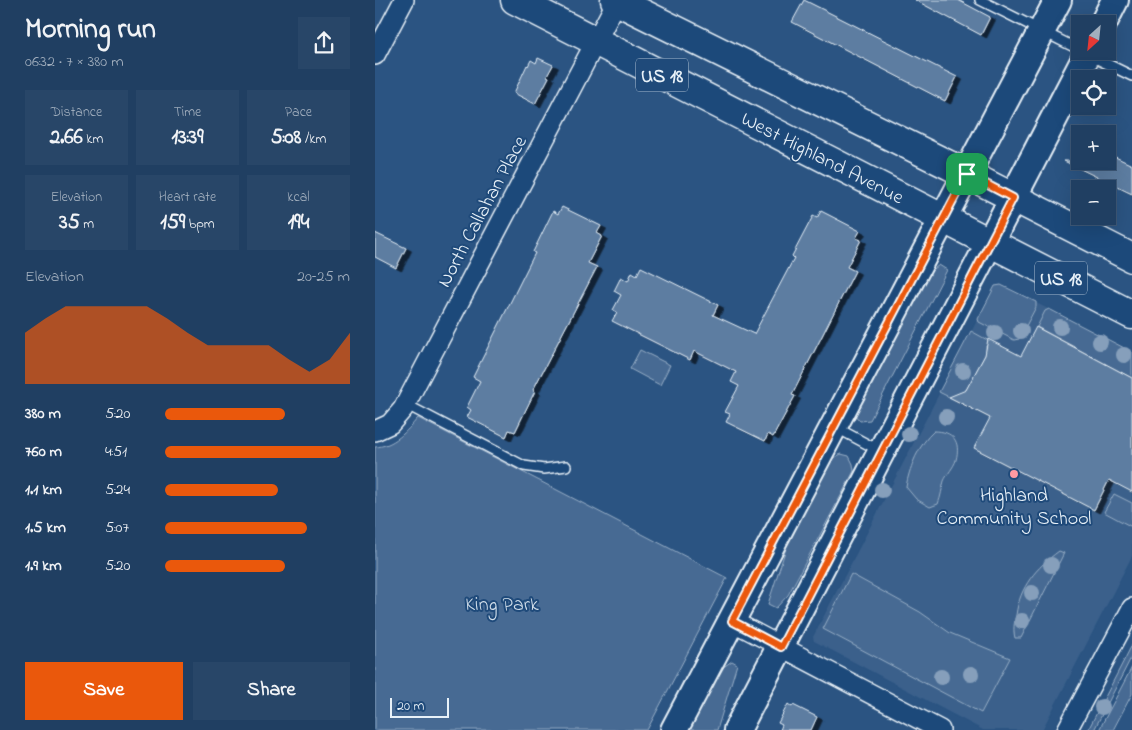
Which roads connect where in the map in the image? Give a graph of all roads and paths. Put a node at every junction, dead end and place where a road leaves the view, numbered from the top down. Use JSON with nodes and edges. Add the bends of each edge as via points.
{"nodes":[{"id":1,"x":404,"y":0,"type":"edge"},
{"id":2,"x":515,"y":0,"type":"edge"},
{"id":3,"x":616,"y":0,"type":"edge"},
{"id":4,"x":981,"y":0,"type":"edge"},
{"id":5,"x":1058,"y":0,"type":"edge"},
{"id":6,"x":1115,"y":0,"type":"edge"},
{"id":7,"x":1108,"y":15,"type":"edge"},
{"id":8,"x":1042,"y":31,"type":"junction"},
{"id":9,"x":596,"y":41,"type":"junction"},
{"id":10,"x":1071,"y":46,"type":"edge"},
{"id":11,"x":375,"y":55,"type":"edge"},
{"id":12,"x":1080,"y":60,"type":"edge"},
{"id":13,"x":1100,"y":60,"type":"edge"},
{"id":14,"x":1132,"y":76,"type":"edge"},
{"id":15,"x":967,"y":174,"type":"junction"},
{"id":16,"x":1013,"y":198,"type":"junction"},
{"id":17,"x":944,"y":218,"type":"junction"},
{"id":18,"x":989,"y":242,"type":"junction"},
{"id":19,"x":1132,"y":258,"type":"edge"},
{"id":20,"x":1132,"y":315,"type":"edge"},
{"id":21,"x":405,"y":404,"type":"junction"},
{"id":22,"x":834,"y":427,"type":"junction"},
{"id":23,"x":375,"y":431,"type":"edge"},
{"id":24,"x":881,"y":451,"type":"junction"},
{"id":25,"x":566,"y":466,"type":"dead end"},
{"id":26,"x":1131,"y":611,"type":"edge"},
{"id":27,"x":732,"y":621,"type":"junction"},
{"id":28,"x":781,"y":647,"type":"junction"},
{"id":29,"x":675,"y":730,"type":"edge"},
{"id":30,"x":737,"y":730,"type":"edge"},
{"id":31,"x":940,"y":730,"type":"edge"},
{"id":32,"x":1067,"y":730,"type":"edge"}],
"edges":[{"from":1,"to":11,"type":"street"},
{"from":2,"to":9,"type":"main road","name":"West Highland Avenue","number":"US 18"},
{"from":3,"to":9,"type":"street","name":"North Callahan Place"},
{"from":3,"to":15,"type":"main road","number":"US 18"},
{"from":4,"to":8,"type":"lane"},
{"from":5,"to":8,"type":"main road"},
{"from":6,"to":7,"type":"main road"},
{"from":8,"to":10,"type":"lane"},
{"from":8,"to":15,"type":"main road"},
{"from":9,"to":17,"type":"main road","name":"West Highland Avenue","number":"US 18"},
{"from":9,"to":21,"type":"street","name":"North Callahan Place"},
{"from":12,"to":16,"type":"main road"},
{"from":13,"to":14,"type":"lane"},
{"from":15,"to":16,"type":"main road","number":"US 18"},
{"from":15,"to":17,"type":"main road"},
{"from":16,"to":18,"type":"main road"},
{"from":16,"to":19,"type":"main road","number":"US 18"},
{"from":17,"to":18,"type":"main road","name":"West Highland Avenue","number":"US 18"},
{"from":17,"to":22,"type":"main road"},
{"from":18,"to":20,"type":"main road","name":"West Highland Avenue","number":"US 18"},
{"from":18,"to":24,"type":"main road"},
{"from":21,"to":23,"type":"street","name":"North Callahan Place","via":[[390,424]]},
{"from":21,"to":25,"type":"lane","via":[[524,466],[545,470]]},
{"from":22,"to":24,"type":"lane"},
{"from":22,"to":27,"type":"main road"},
{"from":24,"to":28,"type":"main road"},
{"from":26,"to":32,"type":"street"},
{"from":27,"to":28,"type":"street"},
{"from":27,"to":29,"type":"main road"},
{"from":28,"to":30,"type":"main road"},
{"from":28,"to":31,"type":"street"}]}
